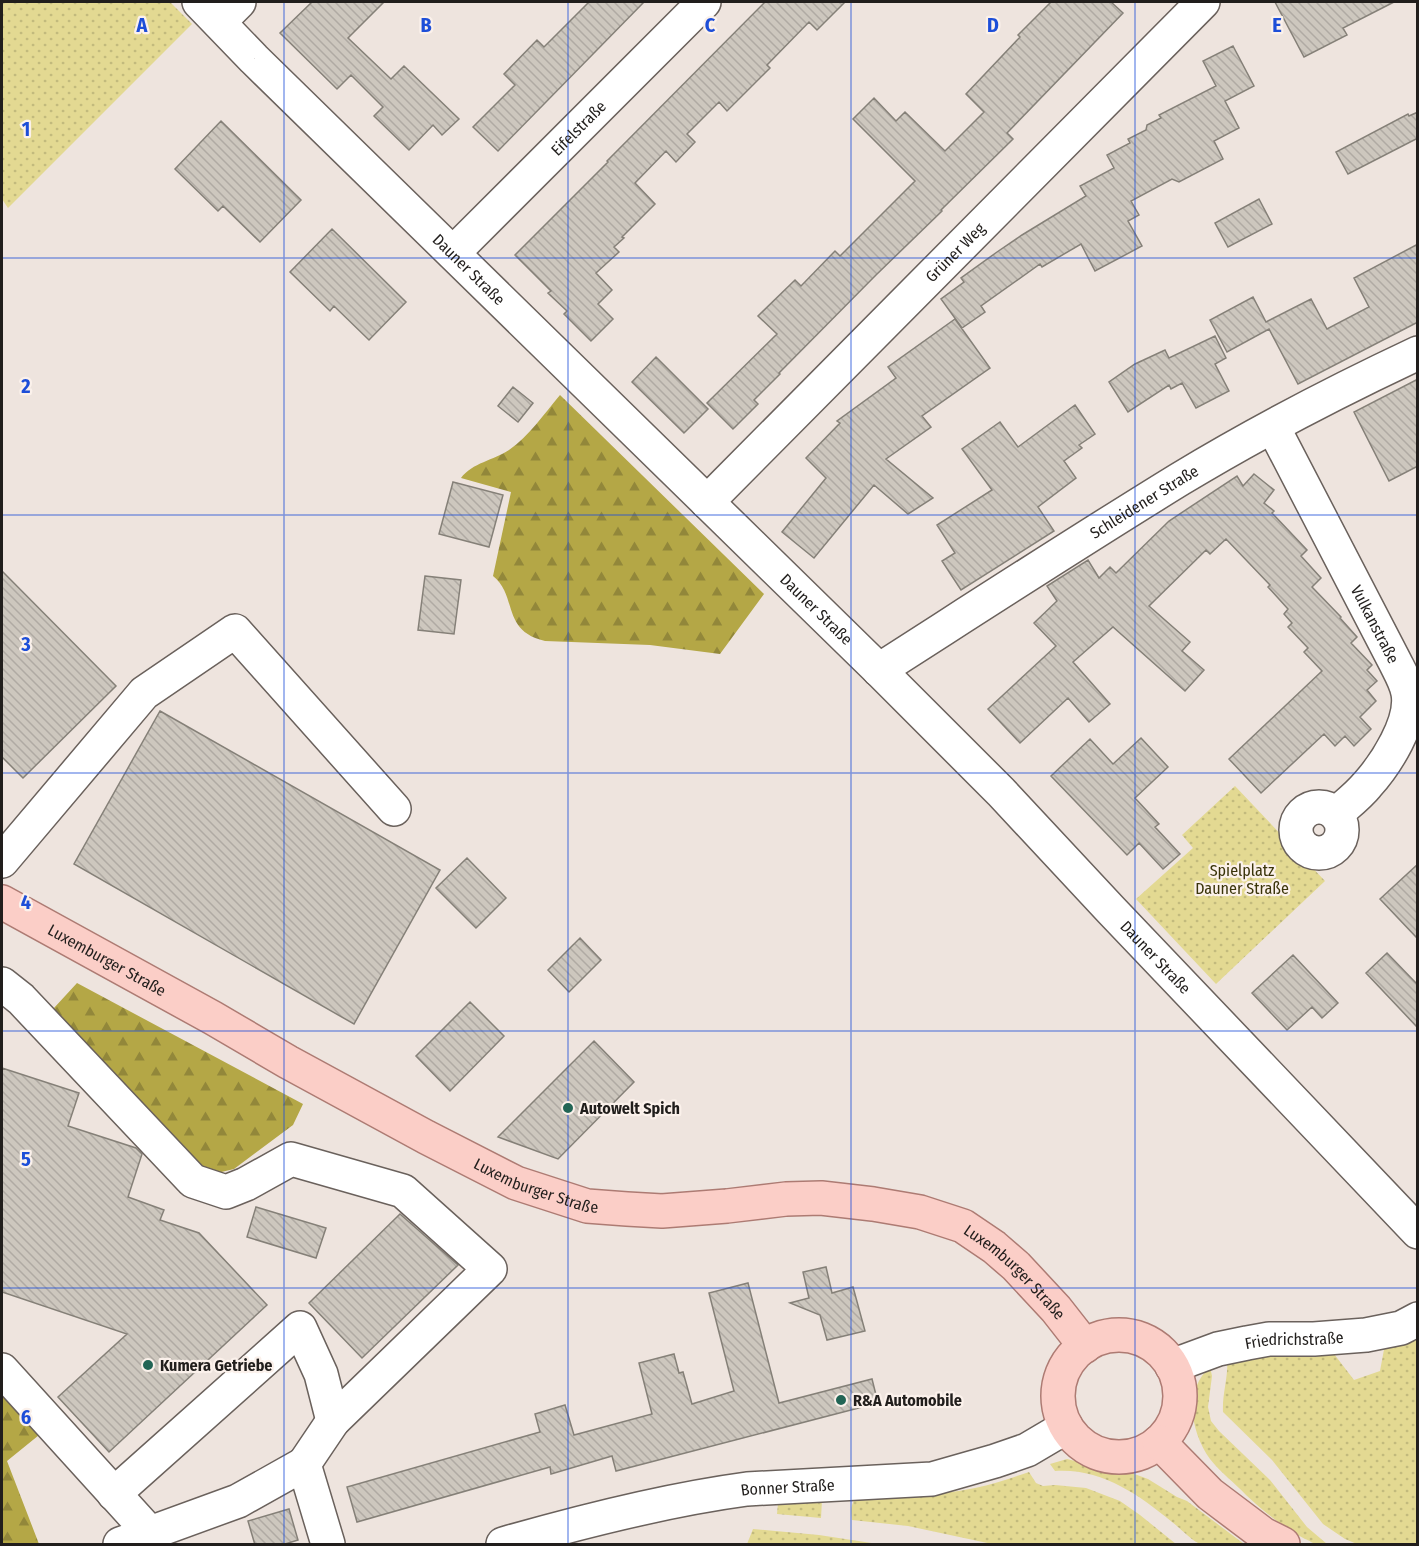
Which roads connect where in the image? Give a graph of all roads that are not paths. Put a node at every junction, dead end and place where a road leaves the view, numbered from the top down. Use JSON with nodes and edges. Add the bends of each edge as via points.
{"nodes":[{"id":1,"x":704,"y":2,"type":"edge"},
{"id":2,"x":1203,"y":2,"type":"edge"},
{"id":3,"x":219,"y":8,"type":"edge"},
{"id":4,"x":453,"y":253,"type":"junction"},
{"id":5,"x":1418,"y":353,"type":"edge"},
{"id":6,"x":1272,"y":427,"type":"junction"},
{"id":7,"x":707,"y":502,"type":"junction"},
{"id":8,"x":879,"y":670,"type":"junction"},
{"id":9,"x":394,"y":809,"type":"dead end"},
{"id":10,"x":1336,"y":814,"type":"dead end"},
{"id":11,"x":2,"y":861,"type":"edge"},
{"id":12,"x":2,"y":902,"type":"edge"},
{"id":13,"x":2,"y":984,"type":"edge"},
{"id":14,"x":1418,"y":1232,"type":"edge"},
{"id":15,"x":1418,"y":1319,"type":"edge"},
{"id":16,"x":1084,"y":1346,"type":"junction"},
{"id":17,"x":1172,"y":1366,"type":"junction"},
{"id":18,"x":2,"y":1370,"type":"edge"},
{"id":19,"x":333,"y":1422,"type":"junction"},
{"id":20,"x":1066,"y":1427,"type":"junction"},
{"id":21,"x":1159,"y":1442,"type":"junction"},
{"id":22,"x":304,"y":1464,"type":"junction"},
{"id":23,"x":114,"y":1494,"type":"junction"},
{"id":24,"x":150,"y":1533,"type":"junction"},
{"id":25,"x":120,"y":1545,"type":"edge"},
{"id":26,"x":328,"y":1545,"type":"edge"},
{"id":27,"x":503,"y":1545,"type":"edge"},
{"id":28,"x":1283,"y":1545,"type":"edge"}],
"edges":[{"from":1,"to":4,"type":"street","name":"Eifelstraße"},
{"from":2,"to":7,"type":"street","name":"Grüner Weg"},
{"from":3,"to":4,"type":"street","name":"Dauner Straße","via":[[254,58]]},
{"from":4,"to":7,"type":"street","name":"Dauner Straße"},
{"from":5,"to":6,"type":"street","name":"Schleidener Straße"},
{"from":6,"to":8,"type":"street","name":"Schleidener Straße","via":[[1181,478]]},
{"from":6,"to":10,"type":"street","name":"Vulkanstraße","via":[[1408,693],[1406,717],[1390,755],[1367,786]]},
{"from":7,"to":8,"type":"street","name":"Dauner Straße"},
{"from":8,"to":14,"type":"street","name":"Dauner Straße","via":[[1001,792]]},
{"from":9,"to":11,"type":"street","via":[[235,631],[144,693]]},
{"from":12,"to":16,"type":"main road","name":"Luxemburger Straße","via":[[426,1137],[516,1183],[550,1195],[587,1206],[662,1211],[821,1198],[920,1212],[963,1226],[1016,1266]]},
{"from":13,"to":19,"type":"street","via":[[21,999],[193,1181],[226,1192],[291,1159],[403,1191],[490,1269]]},
{"from":15,"to":17,"type":"street","name":"Friedrichstraße","via":[[1401,1328],[1366,1335],[1247,1343]]},
{"from":16,"to":17,"type":"main road","via":[[1103,1337],[1123,1335],[1142,1340]]},
{"from":16,"to":20,"type":"main road","via":[[1062,1374],[1059,1410]]},
{"from":17,"to":21,"type":"main road","via":[[1179,1386],[1179,1406],[1172,1426]]},
{"from":18,"to":23,"type":"street"},
{"from":19,"to":22,"type":"street"},
{"from":19,"to":23,"type":"street","via":[[321,1374],[300,1328]]},
{"from":20,"to":21,"type":"main road","via":[[1077,1441],[1109,1457],[1144,1452]]},
{"from":20,"to":27,"type":"street","name":"Bonner Straße","via":[[1027,1450],[932,1479],[721,1492]]},
{"from":21,"to":28,"type":"main road","via":[[1210,1494]]},
{"from":22,"to":24,"type":"street","via":[[238,1501]]},
{"from":22,"to":26,"type":"street"},
{"from":23,"to":24,"type":"street"},
{"from":24,"to":25,"type":"street"}]}
